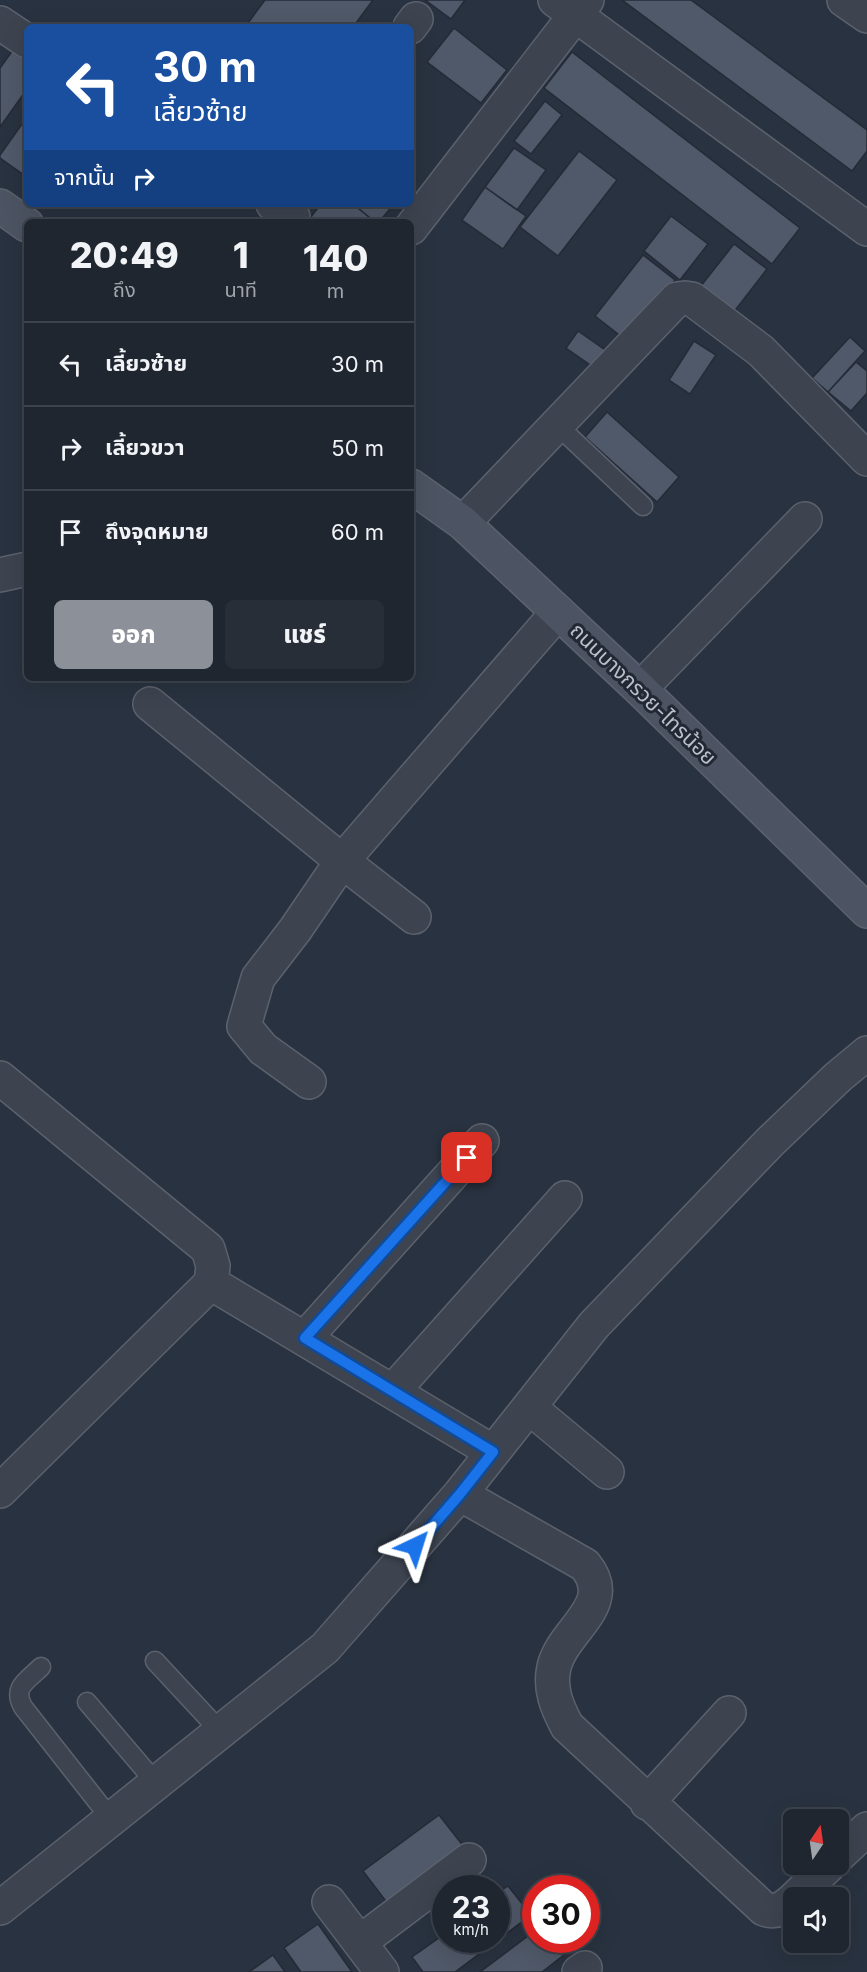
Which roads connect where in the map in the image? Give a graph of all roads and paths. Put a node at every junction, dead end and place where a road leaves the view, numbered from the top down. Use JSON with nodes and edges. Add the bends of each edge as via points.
{"nodes":[{"id":1,"x":844,"y":0,"type":"edge"},
{"id":2,"x":573,"y":5,"type":"edge"},
{"id":3,"x":867,"y":16,"type":"edge"},
{"id":4,"x":0,"y":23,"type":"edge"},
{"id":5,"x":24,"y":38,"type":"edge"},
{"id":6,"x":0,"y":206,"type":"edge"},
{"id":7,"x":24,"y":223,"type":"edge"},
{"id":8,"x":414,"y":224,"type":"edge"},
{"id":9,"x":867,"y":229,"type":"edge"},
{"id":10,"x":557,"y":425,"type":"junction"},
{"id":11,"x":867,"y":459,"type":"edge"},
{"id":12,"x":414,"y":488,"type":"edge"},
{"id":13,"x":643,"y":506,"type":"dead end"},
{"id":14,"x":805,"y":519,"type":"dead end"},
{"id":15,"x":463,"y":523,"type":"junction"},
{"id":16,"x":24,"y":569,"type":"edge"},
{"id":17,"x":0,"y":575,"type":"edge"},
{"id":18,"x":558,"y":612,"type":"junction"},
{"id":19,"x":640,"y":689,"type":"junction"},
{"id":20,"x":150,"y":704,"type":"dead end"},
{"id":21,"x":342,"y":861,"type":"junction"},
{"id":22,"x":867,"y":911,"type":"edge"},
{"id":23,"x":414,"y":916,"type":"dead end"},
{"id":24,"x":867,"y":1053,"type":"edge"},
{"id":25,"x":0,"y":1078,"type":"edge"},
{"id":26,"x":309,"y":1082,"type":"dead end"},
{"id":27,"x":482,"y":1141,"type":"dead end"},
{"id":28,"x":566,"y":1198,"type":"dead end"},
{"id":29,"x":211,"y":1283,"type":"junction"},
{"id":30,"x":305,"y":1338,"type":"junction"},
{"id":31,"x":393,"y":1391,"type":"junction"},
{"id":32,"x":529,"y":1407,"type":"junction"},
{"id":33,"x":493,"y":1452,"type":"junction"},
{"id":34,"x":607,"y":1472,"type":"dead end"},
{"id":35,"x":0,"y":1491,"type":"edge"},
{"id":36,"x":460,"y":1494,"type":"junction"},
{"id":37,"x":155,"y":1660,"type":"dead end"},
{"id":38,"x":41,"y":1666,"type":"dead end"},
{"id":39,"x":87,"y":1702,"type":"dead end"},
{"id":40,"x":729,"y":1713,"type":"dead end"},
{"id":41,"x":221,"y":1732,"type":"junction"},
{"id":42,"x":156,"y":1783,"type":"junction"},
{"id":43,"x":647,"y":1803,"type":"junction"},
{"id":44,"x":111,"y":1819,"type":"junction"},
{"id":45,"x":867,"y":1829,"type":"edge"},
{"id":46,"x":849,"y":1846,"type":"edge"},
{"id":47,"x":469,"y":1860,"type":"dead end"},
{"id":48,"x":818,"y":1875,"type":"edge"},
{"id":49,"x":806,"y":1887,"type":"edge"},
{"id":50,"x":329,"y":1902,"type":"dead end"},
{"id":51,"x":0,"y":1908,"type":"edge"},
{"id":52,"x":783,"y":1908,"type":"edge"},
{"id":53,"x":360,"y":1942,"type":"junction"},
{"id":54,"x":382,"y":1972,"type":"edge"}],
"edges":[{"from":1,"to":3,"type":"street"},
{"from":2,"to":8,"type":"street"},
{"from":2,"to":9,"type":"street"},
{"from":4,"to":5,"type":"street"},
{"from":6,"to":7,"type":"main road"},
{"from":10,"to":11,"type":"street","via":[[677,299],[685,298],[761,351]]},
{"from":10,"to":13,"type":"lane"},
{"from":10,"to":15,"type":"street"},
{"from":12,"to":15,"type":"main road","name":"ถนนบางกรวย-ไทรน้อย"},
{"from":14,"to":19,"type":"street"},
{"from":15,"to":18,"type":"main road","name":"ถนนบางกรวย-ไทรน้อย"},
{"from":16,"to":17,"type":"street"},
{"from":18,"to":19,"type":"main road","name":"ถนนบางกรวย-ไทรน้อย"},
{"from":18,"to":21,"type":"street"},
{"from":19,"to":22,"type":"main road","name":"ถนนบางกรวย-ไทรน้อย"},
{"from":20,"to":21,"type":"street"},
{"from":21,"to":23,"type":"street"},
{"from":21,"to":26,"type":"street","via":[[258,978],[244,1026],[263,1049]]},
{"from":24,"to":32,"type":"street","via":[[770,1142],[594,1324]]},
{"from":25,"to":29,"type":"street","via":[[208,1250],[213,1266]]},
{"from":27,"to":30,"type":"street"},
{"from":28,"to":31,"type":"street"},
{"from":29,"to":30,"type":"street"},
{"from":29,"to":35,"type":"street"},
{"from":30,"to":31,"type":"street"},
{"from":31,"to":33,"type":"street"},
{"from":32,"to":33,"type":"street"},
{"from":32,"to":34,"type":"street"},
{"from":33,"to":36,"type":"street"},
{"from":36,"to":41,"type":"street","via":[[325,1648]]},
{"from":36,"to":43,"type":"street","via":[[585,1565],[593,1574],[595,1601],[554,1667],[556,1706],[567,1726]]},
{"from":37,"to":41,"type":"lane"},
{"from":38,"to":44,"type":"lane","via":[[19,1689],[18,1697]]},
{"from":39,"to":42,"type":"lane"},
{"from":40,"to":43,"type":"street"},
{"from":41,"to":42,"type":"street"},
{"from":42,"to":44,"type":"street"},
{"from":43,"to":52,"type":"street","via":[[764,1909],[770,1912]]},
{"from":44,"to":51,"type":"street"},
{"from":45,"to":46,"type":"street"},
{"from":47,"to":53,"type":"street"},
{"from":48,"to":49,"type":"street"},
{"from":50,"to":53,"type":"street"},
{"from":53,"to":54,"type":"street"}]}
